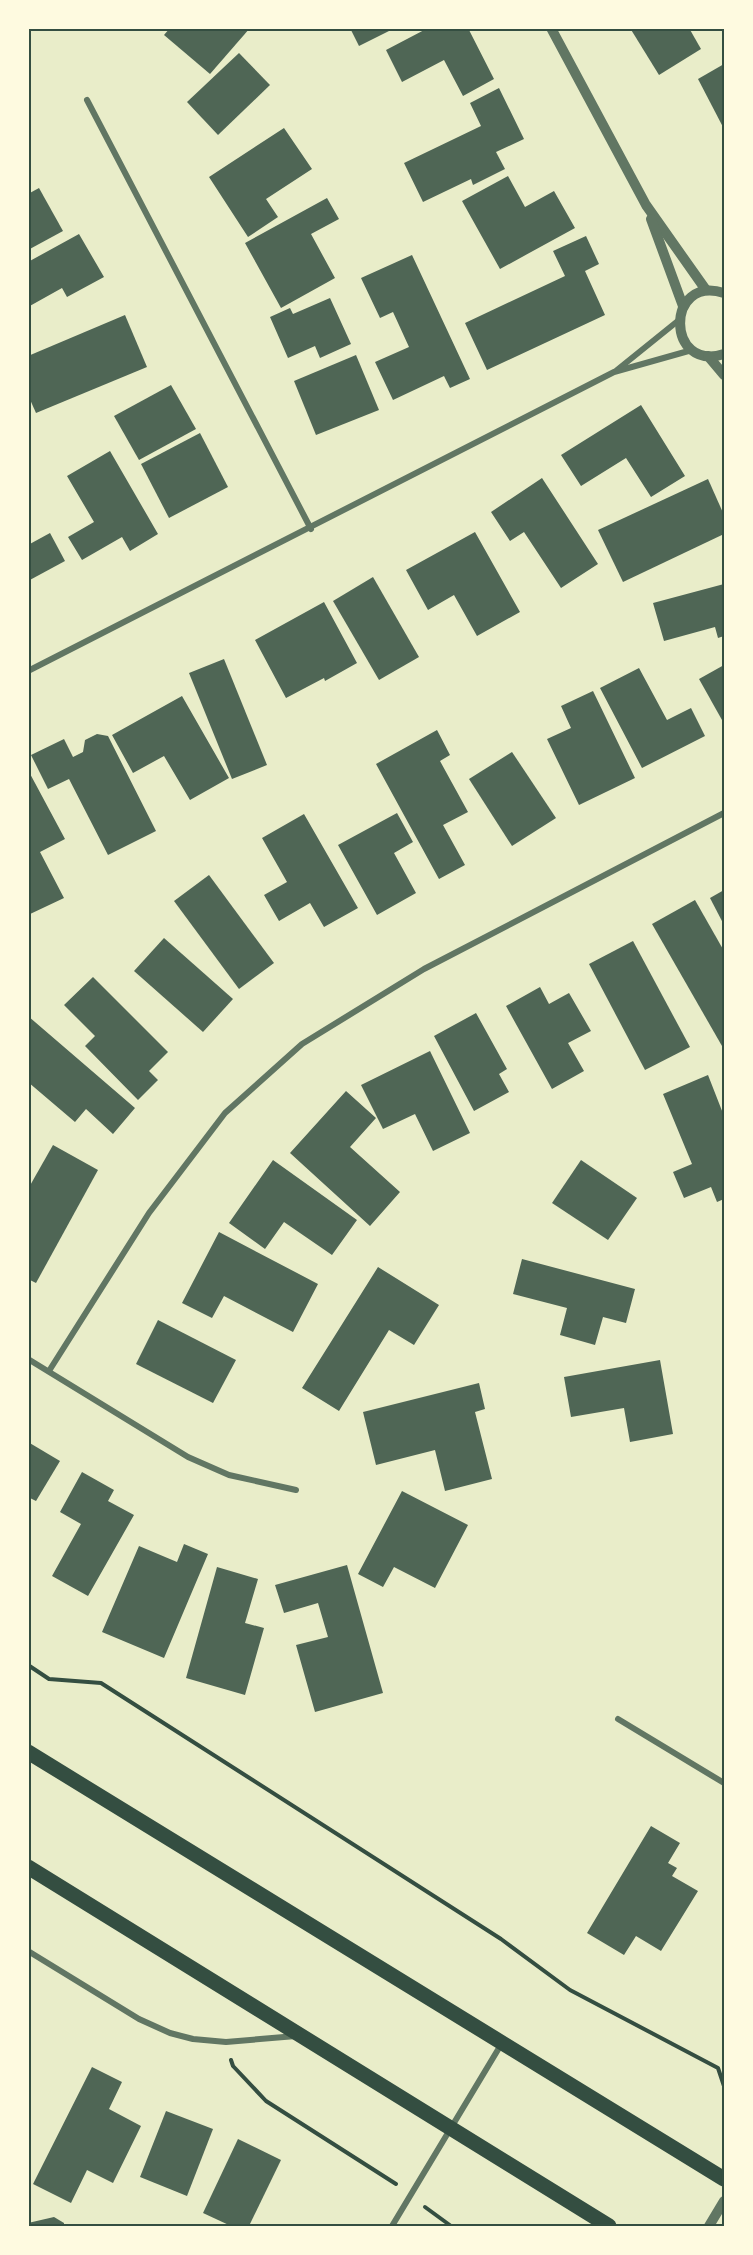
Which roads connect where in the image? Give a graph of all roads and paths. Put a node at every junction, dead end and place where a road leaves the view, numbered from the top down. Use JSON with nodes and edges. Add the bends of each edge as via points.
{"nodes":[{"id":1,"x":551,"y":28,"type":"edge"},
{"id":2,"x":87,"y":100,"type":"dead end"},
{"id":3,"x":645,"y":205,"type":"junction"},
{"id":4,"x":706,"y":291,"type":"junction"},
{"id":5,"x":724,"y":293,"type":"edge"},
{"id":6,"x":683,"y":306,"type":"junction"},
{"id":7,"x":679,"y":320,"type":"junction"},
{"id":8,"x":692,"y":350,"type":"junction"},
{"id":9,"x":724,"y":354,"type":"edge"},
{"id":10,"x":708,"y":356,"type":"junction"},
{"id":11,"x":614,"y":372,"type":"junction"},
{"id":12,"x":724,"y":375,"type":"edge"},
{"id":13,"x":311,"y":529,"type":"junction"},
{"id":14,"x":28,"y":671,"type":"edge"},
{"id":15,"x":724,"y":813,"type":"edge"},
{"id":16,"x":28,"y":1359,"type":"edge"},
{"id":17,"x":49,"y":1371,"type":"junction"},
{"id":18,"x":296,"y":1490,"type":"dead end"},
{"id":19,"x":28,"y":1665,"type":"edge"},
{"id":20,"x":618,"y":1719,"type":"dead end"},
{"id":21,"x":28,"y":1752,"type":"edge"},
{"id":22,"x":724,"y":1783,"type":"edge"},
{"id":23,"x":28,"y":1867,"type":"edge"},
{"id":24,"x":28,"y":1951,"type":"edge"},
{"id":25,"x":301,"y":2036,"type":"junction"},
{"id":26,"x":226,"y":2042,"type":"junction"},
{"id":27,"x":502,"y":2043,"type":"junction"},
{"id":28,"x":724,"y":2086,"type":"edge"},
{"id":29,"x":452,"y":2130,"type":"junction"},
{"id":30,"x":724,"y":2179,"type":"edge"},
{"id":31,"x":412,"y":2194,"type":"junction"},
{"id":32,"x":724,"y":2201,"type":"edge"},
{"id":33,"x":392,"y":2226,"type":"edge"},
{"id":34,"x":451,"y":2226,"type":"edge"},
{"id":35,"x":609,"y":2226,"type":"edge"},
{"id":36,"x":709,"y":2226,"type":"edge"}],
"edges":[{"from":1,"to":3,"type":"street"},
{"from":2,"to":13,"type":"street"},
{"from":3,"to":4,"type":"street"},
{"from":3,"to":6,"type":"street"},
{"from":4,"to":5,"type":"street"},
{"from":4,"to":6,"type":"street"},
{"from":6,"to":7,"type":"street"},
{"from":7,"to":8,"type":"street","via":[[684,342]]},
{"from":7,"to":11,"type":"street"},
{"from":8,"to":10,"type":"street"},
{"from":8,"to":11,"type":"street"},
{"from":9,"to":10,"type":"street"},
{"from":10,"to":12,"type":"street"},
{"from":11,"to":13,"type":"street"},
{"from":13,"to":14,"type":"street"},
{"from":15,"to":17,"type":"street","via":[[424,969],[302,1044],[225,1113],[149,1213]]},
{"from":16,"to":17,"type":"street"},
{"from":17,"to":18,"type":"street","via":[[188,1457],[229,1475]]},
{"from":19,"to":28,"type":"path","via":[[49,1679],[101,1683],[501,1938],[570,1990],[718,2068]]},
{"from":20,"to":22,"type":"street"},
{"from":21,"to":27,"type":"main road"},
{"from":23,"to":25,"type":"main road"},
{"from":24,"to":26,"type":"street","via":[[138,2019],[170,2033]]},
{"from":25,"to":26,"type":"street"},
{"from":25,"to":29,"type":"main road"},
{"from":26,"to":31,"type":"path","via":[[233,2066],[266,2102]]},
{"from":27,"to":29,"type":"street"},
{"from":27,"to":30,"type":"main road"},
{"from":29,"to":31,"type":"street"},
{"from":29,"to":35,"type":"main road"},
{"from":31,"to":33,"type":"street"},
{"from":31,"to":34,"type":"path"},
{"from":32,"to":36,"type":"street"}]}
